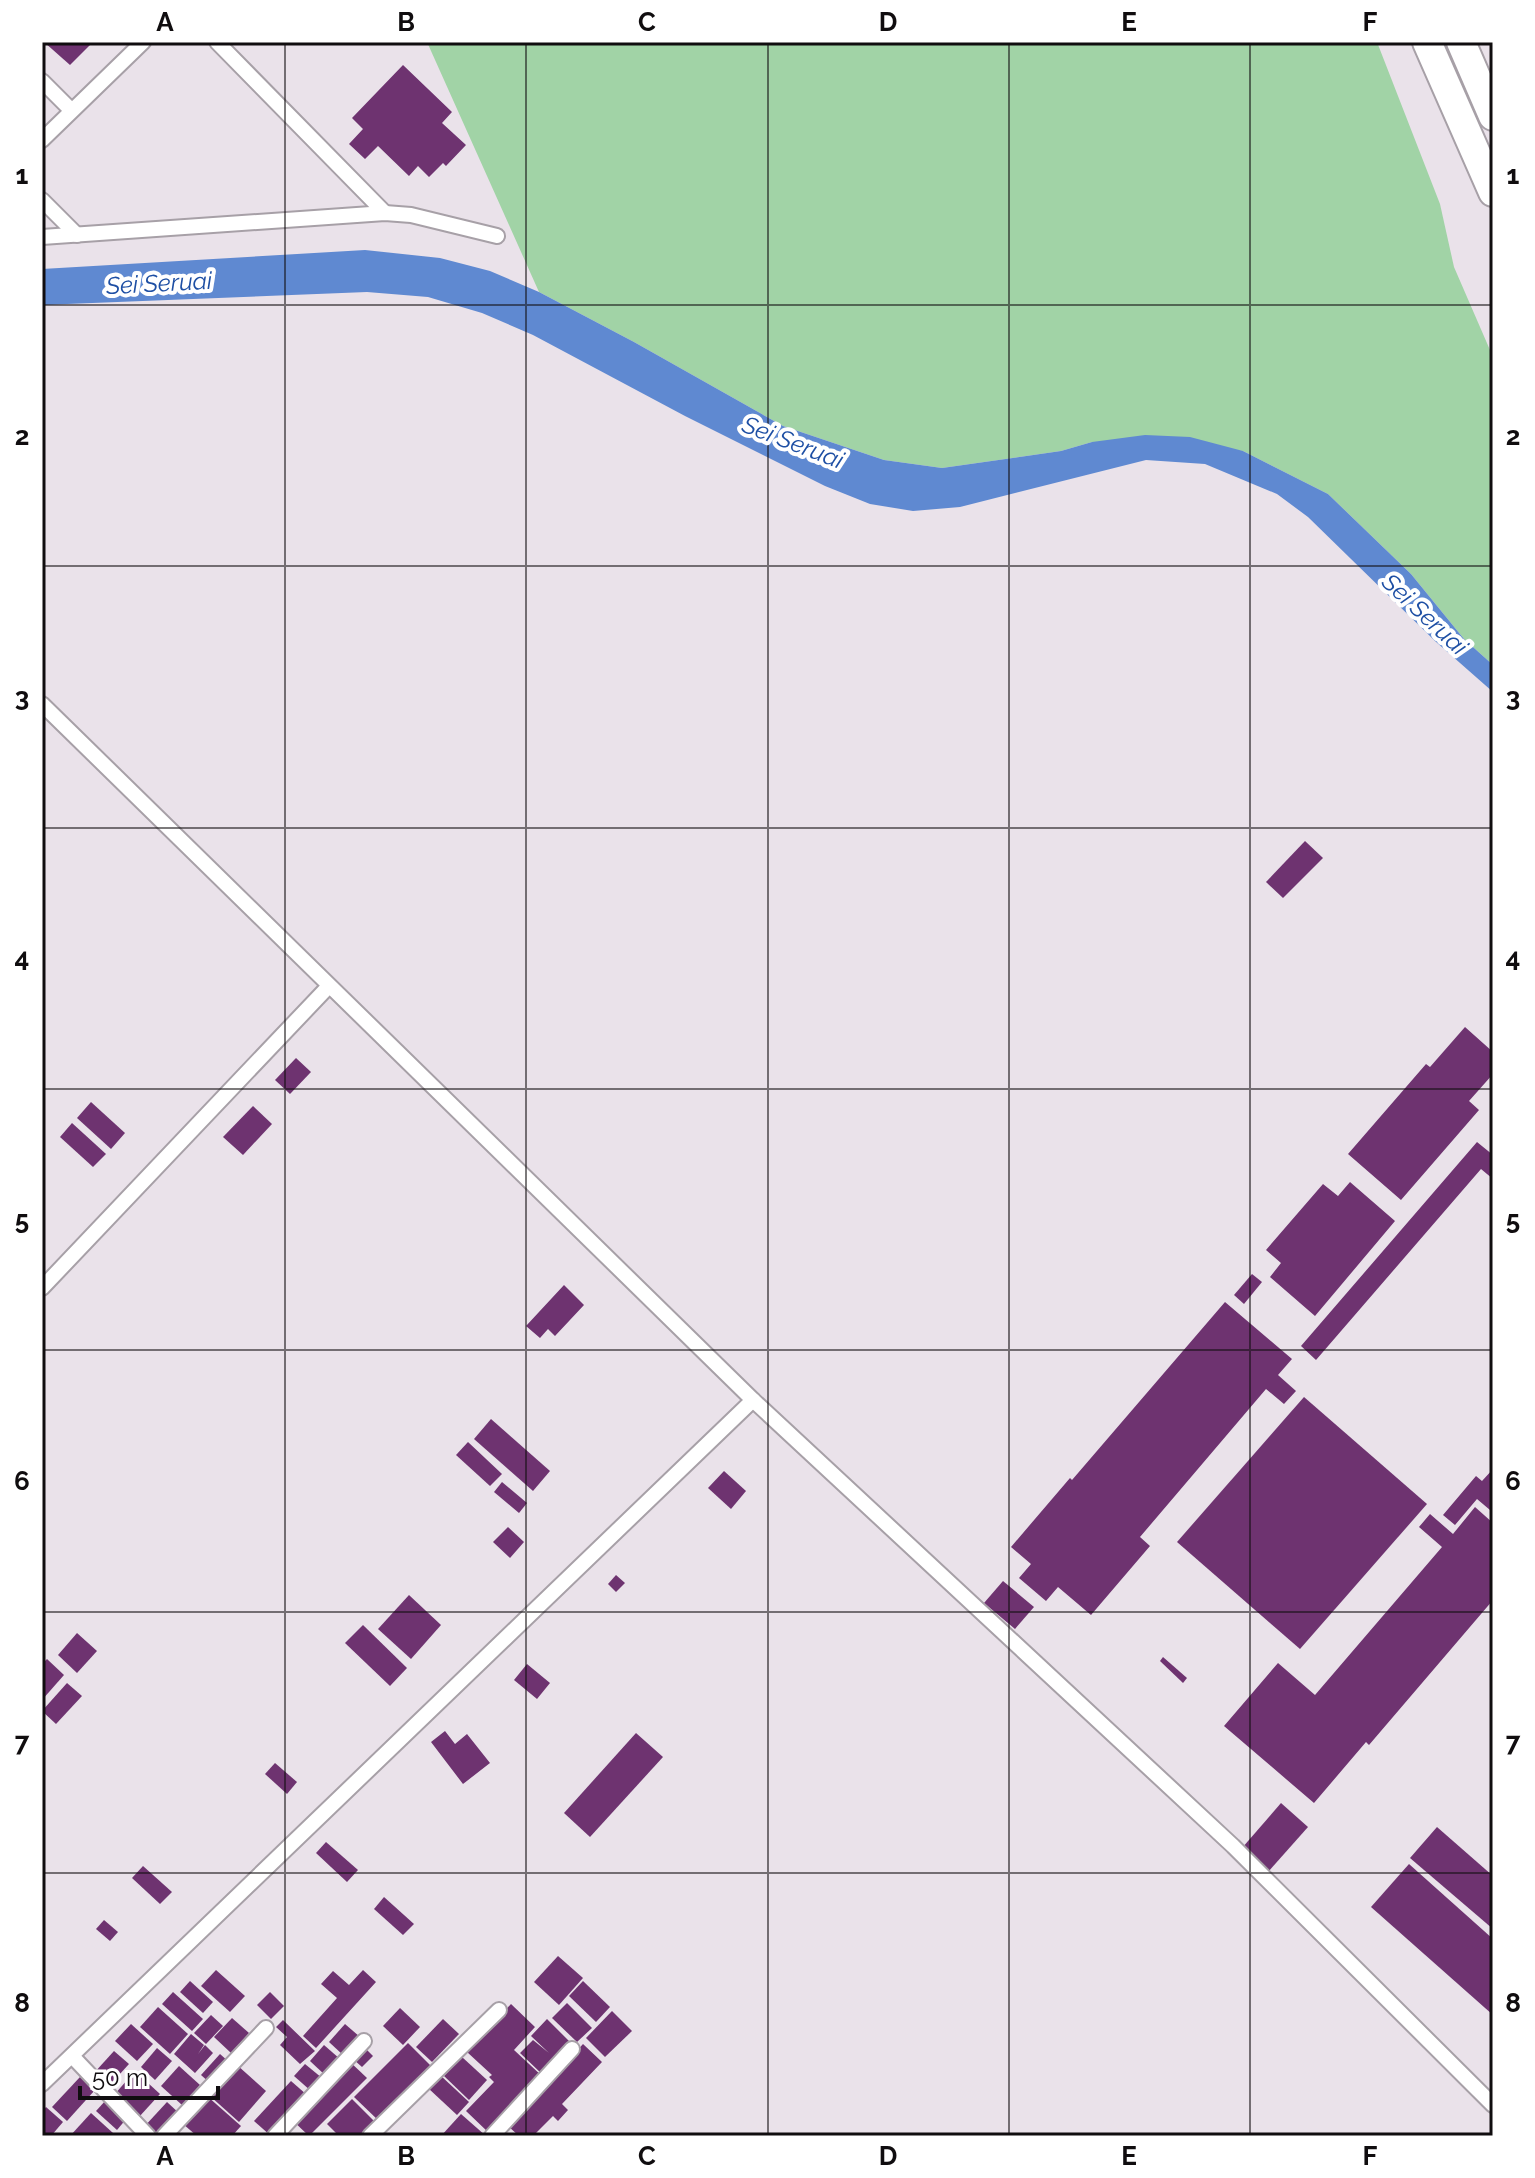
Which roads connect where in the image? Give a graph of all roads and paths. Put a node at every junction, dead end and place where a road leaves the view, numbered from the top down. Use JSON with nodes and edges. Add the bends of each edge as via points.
{"nodes":[{"id":1,"x":143,"y":42,"type":"edge"},
{"id":2,"x":217,"y":42,"type":"edge"},
{"id":3,"x":1427,"y":42,"type":"edge"},
{"id":4,"x":1461,"y":42,"type":"edge"},
{"id":5,"x":42,"y":81,"type":"edge"},
{"id":6,"x":71,"y":110,"type":"junction"},
{"id":7,"x":1493,"y":116,"type":"edge"},
{"id":8,"x":42,"y":140,"type":"edge"},
{"id":9,"x":1493,"y":192,"type":"edge"},
{"id":10,"x":42,"y":200,"type":"edge"},
{"id":11,"x":385,"y":213,"type":"junction"},
{"id":12,"x":77,"y":235,"type":"junction"},
{"id":13,"x":497,"y":236,"type":"dead end"},
{"id":14,"x":42,"y":237,"type":"edge"},
{"id":15,"x":42,"y":704,"type":"edge"},
{"id":16,"x":328,"y":987,"type":"junction"},
{"id":17,"x":42,"y":1288,"type":"edge"},
{"id":18,"x":753,"y":1400,"type":"junction"},
{"id":19,"x":499,"y":2010,"type":"dead end"},
{"id":20,"x":266,"y":2028,"type":"dead end"},
{"id":21,"x":364,"y":2041,"type":"dead end"},
{"id":22,"x":572,"y":2049,"type":"dead end"},
{"id":23,"x":73,"y":2057,"type":"junction"},
{"id":24,"x":42,"y":2084,"type":"edge"},
{"id":25,"x":1493,"y":2105,"type":"edge"},
{"id":26,"x":284,"y":2133,"type":"edge"},
{"id":27,"x":148,"y":2136,"type":"edge"},
{"id":28,"x":164,"y":2136,"type":"edge"},
{"id":29,"x":370,"y":2136,"type":"edge"},
{"id":30,"x":492,"y":2136,"type":"edge"}],
"edges":[{"from":1,"to":6,"type":"street"},
{"from":2,"to":11,"type":"street"},
{"from":3,"to":9,"type":"highway"},
{"from":4,"to":7,"type":"highway"},
{"from":5,"to":6,"type":"street"},
{"from":6,"to":8,"type":"street"},
{"from":10,"to":12,"type":"street"},
{"from":11,"to":12,"type":"street"},
{"from":11,"to":13,"type":"street"},
{"from":12,"to":14,"type":"street"},
{"from":15,"to":16,"type":"street"},
{"from":16,"to":17,"type":"street"},
{"from":16,"to":18,"type":"street"},
{"from":18,"to":23,"type":"street"},
{"from":18,"to":25,"type":"street","via":[[1233,1846]]},
{"from":19,"to":29,"type":"street"},
{"from":20,"to":28,"type":"street"},
{"from":21,"to":26,"type":"street"},
{"from":22,"to":30,"type":"street"},
{"from":23,"to":24,"type":"street"},
{"from":23,"to":27,"type":"street"}]}
